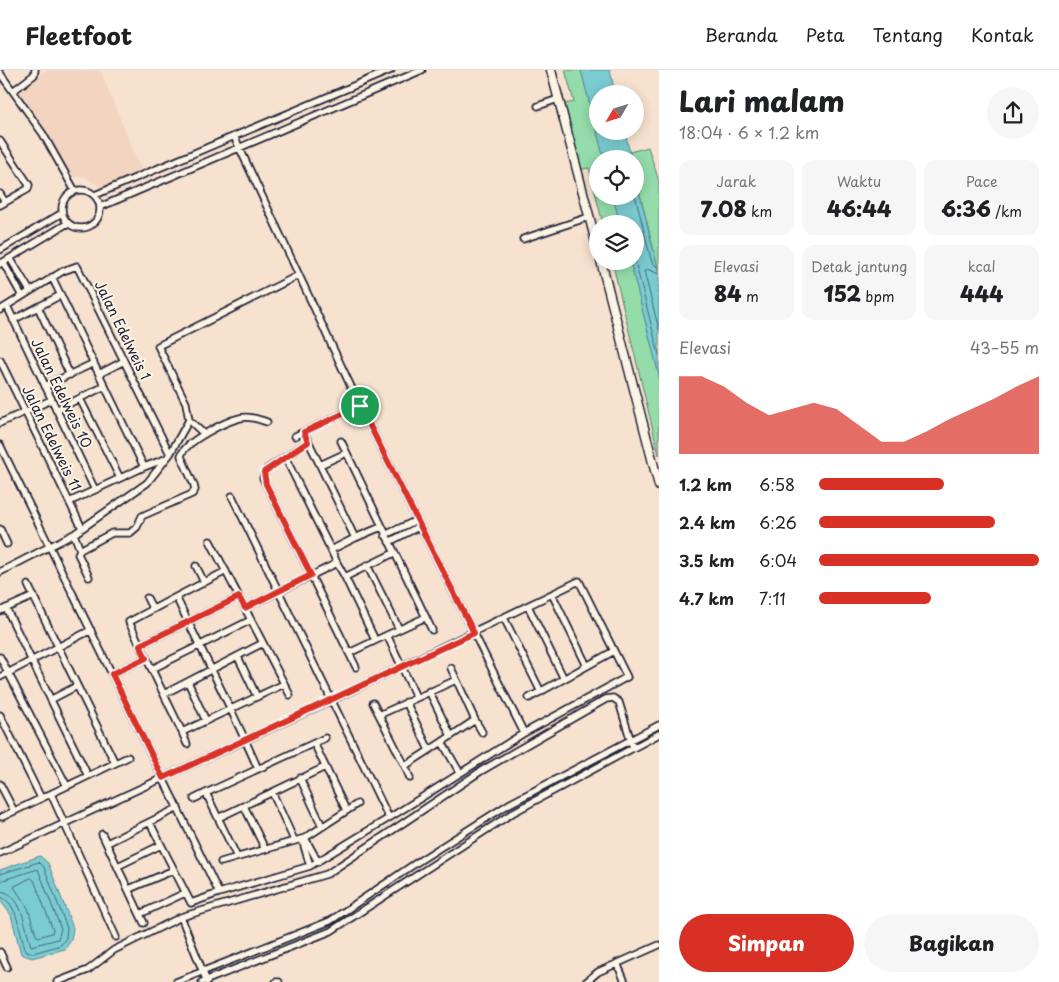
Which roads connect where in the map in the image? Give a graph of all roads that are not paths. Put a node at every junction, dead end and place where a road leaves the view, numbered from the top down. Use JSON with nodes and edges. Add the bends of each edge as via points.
{"nodes":[{"id":1,"x":35,"y":70,"type":"edge"},
{"id":2,"x":391,"y":70,"type":"edge"},
{"id":3,"x":422,"y":70,"type":"edge"},
{"id":4,"x":551,"y":70,"type":"edge"},
{"id":5,"x":0,"y":73,"type":"edge"},
{"id":6,"x":13,"y":90,"type":"junction"},
{"id":7,"x":558,"y":100,"type":"junction"},
{"id":8,"x":538,"y":106,"type":"dead end"},
{"id":9,"x":234,"y":136,"type":"junction"},
{"id":10,"x":0,"y":141,"type":"edge"},
{"id":11,"x":240,"y":147,"type":"junction"},
{"id":12,"x":75,"y":191,"type":"junction"},
{"id":13,"x":0,"y":194,"type":"edge"},
{"id":14,"x":94,"y":195,"type":"junction"},
{"id":15,"x":3,"y":203,"type":"edge"},
{"id":16,"x":100,"y":207,"type":"junction"},
{"id":17,"x":62,"y":213,"type":"junction"},
{"id":18,"x":589,"y":217,"type":"joint"},
{"id":19,"x":68,"y":223,"type":"junction"},
{"id":20,"x":523,"y":239,"type":"dead end"},
{"id":21,"x":0,"y":242,"type":"edge"},
{"id":22,"x":2,"y":248,"type":"edge"},
{"id":23,"x":10,"y":258,"type":"junction"},
{"id":24,"x":2,"y":263,"type":"edge"},
{"id":25,"x":602,"y":270,"type":"edge"},
{"id":26,"x":299,"y":275,"type":"junction"},
{"id":27,"x":52,"y":277,"type":"junction"},
{"id":28,"x":30,"y":290,"type":"junction"},
{"id":29,"x":62,"y":295,"type":"junction"},
{"id":30,"x":22,"y":296,"type":"junction"},
{"id":31,"x":6,"y":306,"type":"junction"},
{"id":32,"x":38,"y":307,"type":"junction"},
{"id":33,"x":0,"y":310,"type":"edge"},
{"id":34,"x":13,"y":320,"type":"junction"},
{"id":35,"x":0,"y":360,"type":"edge"},
{"id":36,"x":124,"y":361,"type":"junction"},
{"id":37,"x":94,"y":363,"type":"junction"},
{"id":38,"x":99,"y":374,"type":"junction"},
{"id":39,"x":70,"y":375,"type":"junction"},
{"id":40,"x":45,"y":386,"type":"junction"},
{"id":41,"x":105,"y":386,"type":"junction"},
{"id":42,"x":80,"y":399,"type":"junction"},
{"id":43,"x":51,"y":400,"type":"junction"},
{"id":44,"x":360,"y":406,"type":"junction"},
{"id":45,"x":56,"y":410,"type":"junction"},
{"id":46,"x":25,"y":412,"type":"junction"},
{"id":47,"x":189,"y":420,"type":"junction"},
{"id":48,"x":267,"y":422,"type":"dead end"},
{"id":49,"x":0,"y":423,"type":"edge"},
{"id":50,"x":304,"y":432,"type":"junction"},
{"id":51,"x":204,"y":434,"type":"junction"},
{"id":52,"x":295,"y":436,"type":"dead end"},
{"id":53,"x":341,"y":441,"type":"dead end"},
{"id":54,"x":308,"y":442,"type":"junction"},
{"id":55,"x":0,"y":445,"type":"edge"},
{"id":56,"x":174,"y":447,"type":"junction"},
{"id":57,"x":182,"y":451,"type":"junction"},
{"id":58,"x":346,"y":452,"type":"junction"},
{"id":59,"x":168,"y":456,"type":"junction"},
{"id":60,"x":285,"y":457,"type":"junction"},
{"id":61,"x":320,"y":465,"type":"junction"},
{"id":62,"x":144,"y":467,"type":"junction"},
{"id":63,"x":120,"y":478,"type":"junction"},
{"id":64,"x":659,"y":486,"type":"edge"},
{"id":65,"x":95,"y":490,"type":"junction"},
{"id":66,"x":232,"y":496,"type":"dead end"},
{"id":67,"x":69,"y":502,"type":"junction"},
{"id":68,"x":417,"y":520,"type":"junction"},
{"id":69,"x":420,"y":526,"type":"junction"},
{"id":70,"x":381,"y":527,"type":"junction"},
{"id":71,"x":82,"y":528,"type":"junction"},
{"id":72,"x":1,"y":532,"type":"edge"},
{"id":73,"x":74,"y":534,"type":"junction"},
{"id":74,"x":386,"y":536,"type":"junction"},
{"id":75,"x":355,"y":538,"type":"junction"},
{"id":76,"x":210,"y":541,"type":"dead end"},
{"id":77,"x":389,"y":542,"type":"junction"},
{"id":78,"x":7,"y":544,"type":"dead end"},
{"id":79,"x":51,"y":547,"type":"junction"},
{"id":80,"x":80,"y":550,"type":"junction"},
{"id":81,"x":331,"y":550,"type":"junction"},
{"id":82,"x":394,"y":553,"type":"junction"},
{"id":83,"x":337,"y":563,"type":"junction"},
{"id":84,"x":367,"y":565,"type":"junction"},
{"id":85,"x":196,"y":566,"type":"dead end"},
{"id":86,"x":226,"y":571,"type":"junction"},
{"id":87,"x":0,"y":572,"type":"edge"},
{"id":88,"x":311,"y":575,"type":"junction"},
{"id":89,"x":89,"y":577,"type":"dead end"},
{"id":90,"x":344,"y":577,"type":"junction"},
{"id":91,"x":204,"y":582,"type":"junction"},
{"id":92,"x":28,"y":585,"type":"dead end"},
{"id":93,"x":277,"y":592,"type":"junction"},
{"id":94,"x":552,"y":594,"type":"junction"},
{"id":95,"x":34,"y":596,"type":"junction"},
{"id":96,"x":239,"y":597,"type":"junction"},
{"id":97,"x":147,"y":598,"type":"dead end"},
{"id":98,"x":176,"y":598,"type":"junction"},
{"id":99,"x":528,"y":606,"type":"junction"},
{"id":100,"x":6,"y":608,"type":"junction"},
{"id":101,"x":152,"y":608,"type":"junction"},
{"id":102,"x":245,"y":608,"type":"junction"},
{"id":103,"x":0,"y":611,"type":"edge"},
{"id":104,"x":424,"y":618,"type":"junction"},
{"id":105,"x":504,"y":618,"type":"junction"},
{"id":106,"x":251,"y":620,"type":"junction"},
{"id":107,"x":188,"y":622,"type":"junction"},
{"id":108,"x":399,"y":629,"type":"junction"},
{"id":109,"x":91,"y":630,"type":"junction"},
{"id":110,"x":432,"y":630,"type":"dead end"},
{"id":111,"x":474,"y":633,"type":"junction"},
{"id":112,"x":387,"y":635,"type":"junction"},
{"id":113,"x":375,"y":640,"type":"junction"},
{"id":114,"x":263,"y":643,"type":"junction"},
{"id":115,"x":140,"y":645,"type":"junction"},
{"id":116,"x":200,"y":646,"type":"junction"},
{"id":117,"x":58,"y":647,"type":"junction"},
{"id":118,"x":614,"y":651,"type":"junction"},
{"id":119,"x":349,"y":653,"type":"junction"},
{"id":120,"x":0,"y":657,"type":"edge"},
{"id":121,"x":238,"y":657,"type":"junction"},
{"id":122,"x":146,"y":658,"type":"junction"},
{"id":123,"x":32,"y":660,"type":"junction"},
{"id":124,"x":401,"y":666,"type":"junction"},
{"id":125,"x":587,"y":666,"type":"junction"},
{"id":126,"x":356,"y":668,"type":"dead end"},
{"id":127,"x":451,"y":668,"type":"dead end"},
{"id":128,"x":152,"y":670,"type":"junction"},
{"id":129,"x":211,"y":670,"type":"junction"},
{"id":130,"x":9,"y":672,"type":"junction"},
{"id":131,"x":112,"y":674,"type":"junction"},
{"id":132,"x":0,"y":677,"type":"edge"},
{"id":133,"x":564,"y":679,"type":"junction"},
{"id":134,"x":456,"y":680,"type":"junction"},
{"id":135,"x":188,"y":682,"type":"junction"},
{"id":136,"x":284,"y":684,"type":"junction"},
{"id":137,"x":77,"y":686,"type":"junction"},
{"id":138,"x":429,"y":691,"type":"junction"},
{"id":139,"x":541,"y":692,"type":"junction"},
{"id":140,"x":164,"y":694,"type":"junction"},
{"id":141,"x":290,"y":695,"type":"dead end"},
{"id":142,"x":257,"y":697,"type":"junction"},
{"id":143,"x":416,"y":697,"type":"junction"},
{"id":144,"x":529,"y":698,"type":"dead end"},
{"id":145,"x":52,"y":699,"type":"junction"},
{"id":146,"x":332,"y":700,"type":"junction"},
{"id":147,"x":406,"y":702,"type":"junction"},
{"id":148,"x":373,"y":703,"type":"dead end"},
{"id":149,"x":231,"y":709,"type":"junction"},
{"id":150,"x":0,"y":715,"type":"edge"},
{"id":151,"x":379,"y":715,"type":"junction"},
{"id":152,"x":475,"y":720,"type":"junction"},
{"id":153,"x":206,"y":721,"type":"junction"},
{"id":154,"x":659,"y":725,"type":"edge"},
{"id":155,"x":182,"y":732,"type":"junction"},
{"id":156,"x":482,"y":732,"type":"dead end"},
{"id":157,"x":524,"y":733,"type":"junction"},
{"id":158,"x":659,"y":734,"type":"edge"},
{"id":159,"x":451,"y":736,"type":"junction"},
{"id":160,"x":325,"y":738,"type":"dead end"},
{"id":161,"x":246,"y":740,"type":"junction"},
{"id":162,"x":630,"y":740,"type":"junction"},
{"id":163,"x":442,"y":742,"type":"junction"},
{"id":164,"x":314,"y":743,"type":"junction"},
{"id":165,"x":187,"y":744,"type":"dead end"},
{"id":166,"x":633,"y":748,"type":"junction"},
{"id":167,"x":429,"y":750,"type":"junction"},
{"id":168,"x":128,"y":757,"type":"dead end"},
{"id":169,"x":115,"y":763,"type":"junction"},
{"id":170,"x":405,"y":766,"type":"junction"},
{"id":171,"x":325,"y":767,"type":"junction"},
{"id":172,"x":258,"y":769,"type":"junction"},
{"id":173,"x":460,"y":773,"type":"junction"},
{"id":174,"x":88,"y":776,"type":"junction"},
{"id":175,"x":163,"y":778,"type":"junction"},
{"id":176,"x":300,"y":778,"type":"junction"},
{"id":177,"x":410,"y":778,"type":"dead end"},
{"id":178,"x":0,"y":784,"type":"edge"},
{"id":179,"x":66,"y":786,"type":"junction"},
{"id":180,"x":272,"y":792,"type":"junction"},
{"id":181,"x":206,"y":793,"type":"junction"},
{"id":182,"x":52,"y":794,"type":"junction"},
{"id":183,"x":41,"y":798,"type":"junction"},
{"id":184,"x":194,"y":798,"type":"dead end"},
{"id":185,"x":357,"y":804,"type":"dead end"},
{"id":186,"x":509,"y":804,"type":"junction"},
{"id":187,"x":244,"y":806,"type":"junction"},
{"id":188,"x":178,"y":808,"type":"junction"},
{"id":189,"x":346,"y":810,"type":"junction"},
{"id":190,"x":14,"y":812,"type":"junction"},
{"id":191,"x":514,"y":812,"type":"junction"},
{"id":192,"x":2,"y":817,"type":"dead end"},
{"id":193,"x":218,"y":818,"type":"junction"},
{"id":194,"x":389,"y":818,"type":"junction"},
{"id":195,"x":150,"y":822,"type":"junction"},
{"id":196,"x":65,"y":823,"type":"junction"},
{"id":197,"x":322,"y":826,"type":"junction"},
{"id":198,"x":102,"y":834,"type":"dead end"},
{"id":199,"x":303,"y":838,"type":"junction"},
{"id":200,"x":294,"y":840,"type":"junction"},
{"id":201,"x":107,"y":842,"type":"junction"},
{"id":202,"x":161,"y":845,"type":"junction"},
{"id":203,"x":264,"y":849,"type":"junction"},
{"id":204,"x":0,"y":853,"type":"edge"},
{"id":205,"x":237,"y":857,"type":"junction"},
{"id":206,"x":222,"y":862,"type":"dead end"},
{"id":207,"x":318,"y":862,"type":"junction"},
{"id":208,"x":118,"y":866,"type":"junction"},
{"id":209,"x":310,"y":866,"type":"junction"},
{"id":210,"x":174,"y":870,"type":"junction"},
{"id":211,"x":129,"y":890,"type":"junction"},
{"id":212,"x":185,"y":892,"type":"junction"},
{"id":213,"x":219,"y":893,"type":"junction"},
{"id":214,"x":350,"y":907,"type":"junction"},
{"id":215,"x":140,"y":914,"type":"junction"},
{"id":216,"x":356,"y":915,"type":"junction"},
{"id":217,"x":181,"y":917,"type":"junction"},
{"id":218,"x":144,"y":923,"type":"dead end"},
{"id":219,"x":116,"y":937,"type":"dead end"},
{"id":220,"x":659,"y":945,"type":"edge"},
{"id":221,"x":0,"y":952,"type":"edge"},
{"id":222,"x":617,"y":963,"type":"junction"},
{"id":223,"x":7,"y":967,"type":"dead end"},
{"id":224,"x":203,"y":971,"type":"junction"},
{"id":225,"x":57,"y":982,"type":"edge"},
{"id":226,"x":176,"y":982,"type":"edge"},
{"id":227,"x":205,"y":982,"type":"edge"},
{"id":228,"x":586,"y":982,"type":"edge"},
{"id":229,"x":625,"y":982,"type":"edge"}],
"edges":[{"from":1,"to":6,"type":"street","via":[[34,75]]},
{"from":2,"to":9,"type":"street"},
{"from":3,"to":11,"type":"street"},
{"from":4,"to":7,"type":"main road"},
{"from":5,"to":6,"type":"street"},
{"from":6,"to":12,"type":"street","via":[[43,134]]},
{"from":7,"to":8,"type":"street"},
{"from":7,"to":18,"type":"main road"},
{"from":9,"to":11,"type":"street"},
{"from":9,"to":14,"type":"street"},
{"from":10,"to":15,"type":"street","via":[[29,185],[28,189]]},
{"from":11,"to":16,"type":"street"},
{"from":11,"to":26,"type":"street"},
{"from":12,"to":14,"type":"street","via":[[85,190]]},
{"from":12,"to":17,"type":"street","via":[[64,199]]},
{"from":13,"to":15,"type":"street"},
{"from":14,"to":16,"type":"street"},
{"from":16,"to":19,"type":"street","via":[[97,220],[89,227],[78,228]]},
{"from":17,"to":19,"type":"street"},
{"from":17,"to":22,"type":"street"},
{"from":18,"to":20,"type":"street"},
{"from":19,"to":23,"type":"street"},
{"from":21,"to":22,"type":"street"},
{"from":23,"to":24,"type":"street"},
{"from":23,"to":28,"type":"street"},
{"from":24,"to":30,"type":"street"},
{"from":25,"to":64,"type":"main road"},
{"from":26,"to":44,"type":"street"},
{"from":26,"to":47,"type":"street","via":[[158,346],[186,403]]},
{"from":27,"to":28,"type":"street","name":"Jalan Edelweis 1"},
{"from":27,"to":29,"type":"street"},
{"from":27,"to":36,"type":"street","name":"Jalan Edelweis 1","via":[[71,266],[80,269]]},
{"from":28,"to":30,"type":"street","name":"Jalan Edelweis 1"},
{"from":29,"to":32,"type":"street"},
{"from":29,"to":37,"type":"street"},
{"from":30,"to":31,"type":"street","name":"Jalan Edelweis 1"},
{"from":31,"to":33,"type":"street","name":"Jalan Edelweis 1"},
{"from":31,"to":34,"type":"street","name":"Jalan Edelweis 10"},
{"from":32,"to":34,"type":"street"},
{"from":32,"to":39,"type":"street"},
{"from":34,"to":40,"type":"street","name":"Jalan Edelweis 10"},
{"from":35,"to":46,"type":"street","name":"Jalan Edelweis 11"},
{"from":36,"to":38,"type":"street"},
{"from":36,"to":59,"type":"street","name":"Jalan Edelweis 1"},
{"from":37,"to":38,"type":"street"},
{"from":37,"to":39,"type":"street"},
{"from":38,"to":41,"type":"street"},
{"from":39,"to":40,"type":"street"},
{"from":40,"to":43,"type":"street","name":"Jalan Edelweis 10"},
{"from":41,"to":42,"type":"street"},
{"from":41,"to":62,"type":"street"},
{"from":42,"to":45,"type":"street"},
{"from":42,"to":63,"type":"street"},
{"from":43,"to":45,"type":"street","name":"Jalan Edelweis 10"},
{"from":43,"to":46,"type":"street"},
{"from":44,"to":50,"type":"street"},
{"from":44,"to":68,"type":"street"},
{"from":45,"to":65,"type":"street","name":"Jalan Edelweis 10"},
{"from":46,"to":49,"type":"street"},
{"from":46,"to":67,"type":"street","name":"Jalan Edelweis 11"},
{"from":47,"to":51,"type":"street"},
{"from":47,"to":56,"type":"street"},
{"from":48,"to":51,"type":"street","via":[[240,417]]},
{"from":50,"to":52,"type":"street"},
{"from":50,"to":54,"type":"street"},
{"from":51,"to":57,"type":"street"},
{"from":53,"to":58,"type":"street"},
{"from":54,"to":60,"type":"street"},
{"from":54,"to":61,"type":"street"},
{"from":55,"to":79,"type":"street"},
{"from":56,"to":57,"type":"street"},
{"from":56,"to":59,"type":"street"},
{"from":57,"to":80,"type":"street","via":[[181,460],[194,485],[192,494],[142,516],[137,528],[130,533],[112,533]]},
{"from":58,"to":61,"type":"street"},
{"from":58,"to":70,"type":"street"},
{"from":59,"to":62,"type":"street"},
{"from":59,"to":71,"type":"street","via":[[147,483]]},
{"from":60,"to":81,"type":"street"},
{"from":60,"to":88,"type":"street","via":[[264,472],[264,478]]},
{"from":61,"to":75,"type":"street"},
{"from":62,"to":63,"type":"street"},
{"from":63,"to":65,"type":"street"},
{"from":65,"to":67,"type":"street"},
{"from":66,"to":93,"type":"street"},
{"from":67,"to":71,"type":"street","name":"Jalan Edelweis 11"},
{"from":68,"to":69,"type":"street"},
{"from":68,"to":74,"type":"street"},
{"from":69,"to":77,"type":"street"},
{"from":69,"to":111,"type":"street"},
{"from":70,"to":74,"type":"street"},
{"from":70,"to":75,"type":"street"},
{"from":71,"to":73,"type":"street"},
{"from":72,"to":78,"type":"street"},
{"from":73,"to":79,"type":"street"},
{"from":73,"to":80,"type":"street"},
{"from":74,"to":77,"type":"street"},
{"from":75,"to":81,"type":"street"},
{"from":76,"to":86,"type":"street"},
{"from":77,"to":82,"type":"street"},
{"from":79,"to":87,"type":"street"},
{"from":79,"to":109,"type":"street"},
{"from":80,"to":89,"type":"street","via":[[78,554]]},
{"from":81,"to":83,"type":"street"},
{"from":82,"to":84,"type":"street"},
{"from":82,"to":104,"type":"street"},
{"from":83,"to":88,"type":"street"},
{"from":83,"to":90,"type":"street"},
{"from":84,"to":90,"type":"street"},
{"from":84,"to":108,"type":"street"},
{"from":85,"to":91,"type":"street"},
{"from":86,"to":91,"type":"street"},
{"from":86,"to":96,"type":"street"},
{"from":88,"to":93,"type":"street"},
{"from":88,"to":119,"type":"street"},
{"from":90,"to":113,"type":"street"},
{"from":91,"to":98,"type":"street"},
{"from":92,"to":95,"type":"street"},
{"from":93,"to":102,"type":"street"},
{"from":93,"to":146,"type":"street"},
{"from":94,"to":99,"type":"street"},
{"from":94,"to":118,"type":"street","via":[[579,581]]},
{"from":94,"to":125,"type":"street"},
{"from":95,"to":100,"type":"street"},
{"from":95,"to":117,"type":"street"},
{"from":96,"to":102,"type":"street"},
{"from":96,"to":107,"type":"street"},
{"from":97,"to":101,"type":"street"},
{"from":98,"to":101,"type":"street"},
{"from":98,"to":107,"type":"street"},
{"from":99,"to":105,"type":"street"},
{"from":99,"to":133,"type":"street"},
{"from":100,"to":103,"type":"street"},
{"from":100,"to":123,"type":"street"},
{"from":101,"to":115,"type":"street","via":[[129,622]]},
{"from":102,"to":106,"type":"street"},
{"from":104,"to":108,"type":"street"},
{"from":104,"to":110,"type":"street"},
{"from":105,"to":111,"type":"street"},
{"from":105,"to":139,"type":"street"},
{"from":106,"to":114,"type":"street"},
{"from":106,"to":116,"type":"street"},
{"from":107,"to":115,"type":"street"},
{"from":107,"to":116,"type":"street"},
{"from":108,"to":112,"type":"street"},
{"from":109,"to":117,"type":"street"},
{"from":109,"to":131,"type":"street"},
{"from":111,"to":124,"type":"street"},
{"from":111,"to":157,"type":"street"},
{"from":112,"to":113,"type":"street"},
{"from":112,"to":124,"type":"street"},
{"from":113,"to":119,"type":"street"},
{"from":114,"to":121,"type":"street"},
{"from":114,"to":136,"type":"street"},
{"from":115,"to":122,"type":"street"},
{"from":116,"to":128,"type":"street"},
{"from":116,"to":129,"type":"street"},
{"from":117,"to":123,"type":"street"},
{"from":117,"to":137,"type":"street"},
{"from":118,"to":125,"type":"street"},
{"from":118,"to":157,"type":"street","via":[[627,677]]},
{"from":119,"to":126,"type":"street"},
{"from":120,"to":130,"type":"street"},
{"from":121,"to":129,"type":"street"},
{"from":121,"to":142,"type":"street"},
{"from":122,"to":128,"type":"street"},
{"from":122,"to":131,"type":"street"},
{"from":123,"to":130,"type":"street"},
{"from":123,"to":145,"type":"street"},
{"from":124,"to":143,"type":"street"},
{"from":124,"to":146,"type":"street"},
{"from":125,"to":133,"type":"street"},
{"from":127,"to":134,"type":"street"},
{"from":128,"to":140,"type":"street"},
{"from":129,"to":135,"type":"street"},
{"from":129,"to":149,"type":"street"},
{"from":130,"to":132,"type":"street"},
{"from":130,"to":179,"type":"street"},
{"from":131,"to":175,"type":"street"},
{"from":133,"to":139,"type":"street"},
{"from":134,"to":138,"type":"street"},
{"from":134,"to":152,"type":"street"},
{"from":135,"to":140,"type":"street"},
{"from":135,"to":153,"type":"street"},
{"from":136,"to":141,"type":"street"},
{"from":136,"to":142,"type":"street"},
{"from":137,"to":145,"type":"street"},
{"from":137,"to":169,"type":"street"},
{"from":138,"to":143,"type":"street"},
{"from":138,"to":159,"type":"street"},
{"from":139,"to":144,"type":"street"},
{"from":140,"to":155,"type":"street"},
{"from":142,"to":149,"type":"street"},
{"from":143,"to":147,"type":"street"},
{"from":145,"to":174,"type":"street"},
{"from":146,"to":161,"type":"street"},
{"from":146,"to":194,"type":"street"},
{"from":147,"to":151,"type":"street"},
{"from":147,"to":167,"type":"street"},
{"from":148,"to":151,"type":"street"},
{"from":149,"to":153,"type":"street"},
{"from":149,"to":161,"type":"street"},
{"from":150,"to":183,"type":"street"},
{"from":151,"to":170,"type":"street"},
{"from":152,"to":156,"type":"street"},
{"from":152,"to":159,"type":"street"},
{"from":153,"to":155,"type":"street"},
{"from":154,"to":162,"type":"street"},
{"from":155,"to":165,"type":"street"},
{"from":157,"to":173,"type":"street"},
{"from":158,"to":166,"type":"street"},
{"from":159,"to":163,"type":"street"},
{"from":160,"to":164,"type":"street"},
{"from":161,"to":172,"type":"street"},
{"from":161,"to":175,"type":"street"},
{"from":162,"to":166,"type":"street"},
{"from":162,"to":186,"type":"street"},
{"from":162,"to":217,"type":"street","via":[[617,699],[606,699],[481,771],[327,874]]},
{"from":163,"to":167,"type":"street"},
{"from":163,"to":173,"type":"street"},
{"from":164,"to":171,"type":"street"},
{"from":164,"to":172,"type":"street"},
{"from":166,"to":191,"type":"street"},
{"from":167,"to":170,"type":"street"},
{"from":168,"to":169,"type":"street"},
{"from":169,"to":174,"type":"street"},
{"from":170,"to":177,"type":"street"},
{"from":171,"to":176,"type":"street"},
{"from":171,"to":189,"type":"street"},
{"from":172,"to":181,"type":"street"},
{"from":173,"to":194,"type":"street"},
{"from":174,"to":179,"type":"street"},
{"from":175,"to":188,"type":"street"},
{"from":175,"to":196,"type":"street"},
{"from":176,"to":180,"type":"street"},
{"from":176,"to":197,"type":"street"},
{"from":178,"to":190,"type":"street"},
{"from":179,"to":182,"type":"street"},
{"from":180,"to":187,"type":"street"},
{"from":180,"to":200,"type":"street"},
{"from":181,"to":184,"type":"street"},
{"from":181,"to":193,"type":"street"},
{"from":182,"to":183,"type":"street"},
{"from":182,"to":196,"type":"street"},
{"from":183,"to":190,"type":"street"},
{"from":185,"to":189,"type":"street"},
{"from":186,"to":191,"type":"street"},
{"from":186,"to":214,"type":"street"},
{"from":187,"to":193,"type":"street"},
{"from":187,"to":203,"type":"street"},
{"from":188,"to":195,"type":"street"},
{"from":188,"to":213,"type":"street"},
{"from":189,"to":197,"type":"street"},
{"from":190,"to":192,"type":"street"},
{"from":191,"to":216,"type":"street"},
{"from":193,"to":205,"type":"street"},
{"from":194,"to":207,"type":"street"},
{"from":195,"to":201,"type":"street"},
{"from":195,"to":202,"type":"street"},
{"from":196,"to":204,"type":"street"},
{"from":196,"to":219,"type":"street"},
{"from":197,"to":199,"type":"street"},
{"from":198,"to":201,"type":"street"},
{"from":199,"to":200,"type":"street"},
{"from":199,"to":207,"type":"street"},
{"from":199,"to":209,"type":"street"},
{"from":200,"to":203,"type":"street"},
{"from":201,"to":208,"type":"street"},
{"from":202,"to":208,"type":"street"},
{"from":202,"to":210,"type":"street"},
{"from":203,"to":205,"type":"street"},
{"from":205,"to":206,"type":"street"},
{"from":207,"to":209,"type":"street"},
{"from":208,"to":211,"type":"street"},
{"from":209,"to":213,"type":"street"},
{"from":210,"to":211,"type":"street"},
{"from":210,"to":212,"type":"street"},
{"from":211,"to":215,"type":"street"},
{"from":212,"to":213,"type":"street","via":[[191,903]]},
{"from":212,"to":215,"type":"street"},
{"from":214,"to":216,"type":"street"},
{"from":214,"to":224,"type":"street","via":[[315,928]]},
{"from":215,"to":218,"type":"street"},
{"from":216,"to":227,"type":"street","via":[[317,937]]},
{"from":217,"to":224,"type":"street"},
{"from":217,"to":225,"type":"street","via":[[114,950],[88,970]]},
{"from":220,"to":222,"type":"street"},
{"from":221,"to":223,"type":"street"},
{"from":222,"to":228,"type":"street"},
{"from":222,"to":229,"type":"street"},
{"from":224,"to":226,"type":"street"},
{"from":224,"to":227,"type":"street"}]}
